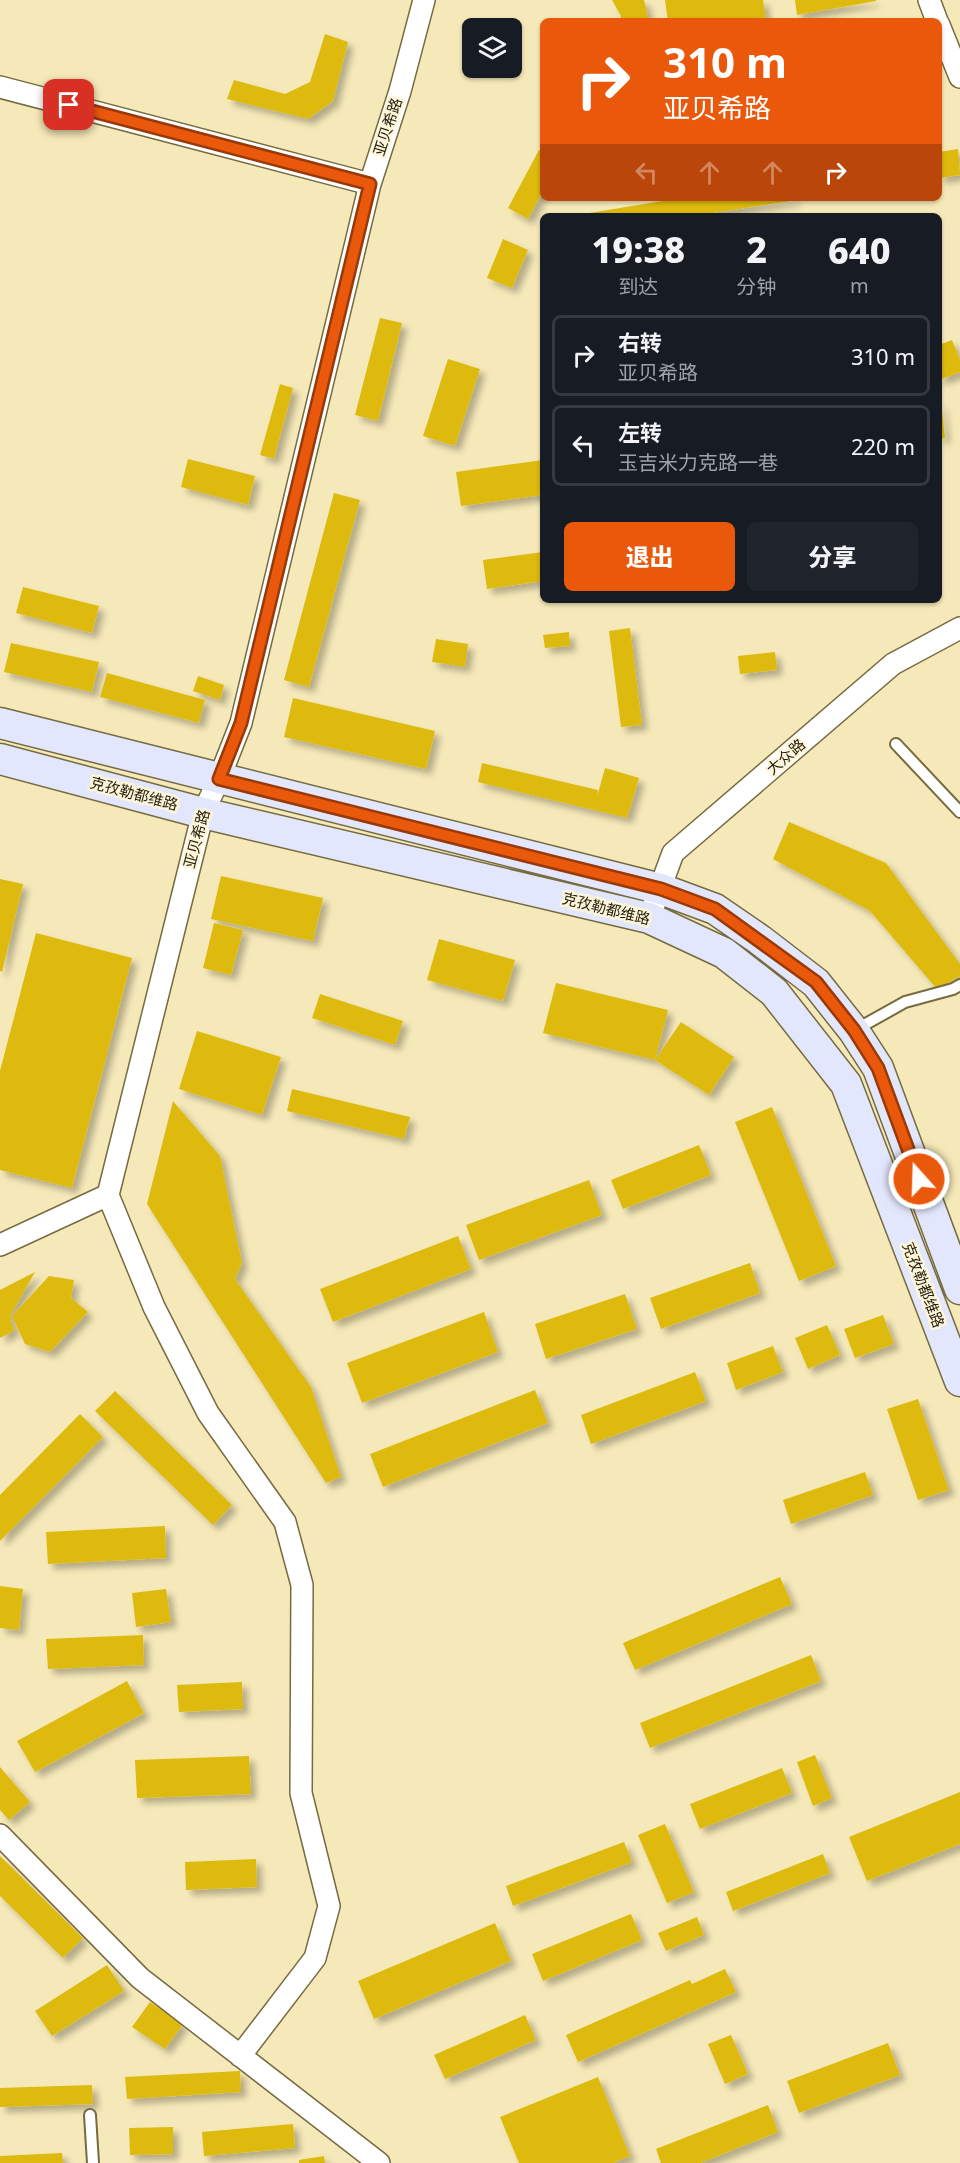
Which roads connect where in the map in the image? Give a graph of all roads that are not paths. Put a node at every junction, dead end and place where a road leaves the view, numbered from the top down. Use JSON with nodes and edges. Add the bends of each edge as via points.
{"nodes":[{"id":1,"x":424,"y":0,"type":"edge"},
{"id":2,"x":929,"y":0,"type":"edge"},
{"id":3,"x":936,"y":18,"type":"edge"},
{"id":4,"x":942,"y":33,"type":"edge"},
{"id":5,"x":960,"y":77,"type":"edge"},
{"id":6,"x":0,"y":87,"type":"edge"},
{"id":7,"x":370,"y":184,"type":"junction"},
{"id":8,"x":960,"y":628,"type":"edge"},
{"id":9,"x":0,"y":723,"type":"edge"},
{"id":10,"x":896,"y":744,"type":"dead end"},
{"id":11,"x":0,"y":759,"type":"edge"},
{"id":12,"x":219,"y":779,"type":"junction"},
{"id":13,"x":960,"y":812,"type":"edge"},
{"id":14,"x":203,"y":813,"type":"junction"},
{"id":15,"x":661,"y":889,"type":"junction"},
{"id":16,"x":649,"y":918,"type":"junction"},
{"id":17,"x":960,"y":985,"type":"edge"},
{"id":18,"x":854,"y":1030,"type":"junction"},
{"id":19,"x":108,"y":1195,"type":"junction"},
{"id":20,"x":0,"y":1245,"type":"edge"},
{"id":21,"x":960,"y":1289,"type":"edge"},
{"id":22,"x":960,"y":1381,"type":"edge"},
{"id":23,"x":0,"y":1834,"type":"edge"},
{"id":24,"x":240,"y":2055,"type":"junction"},
{"id":25,"x":90,"y":2115,"type":"dead end"},
{"id":26,"x":93,"y":2163,"type":"edge"},
{"id":27,"x":379,"y":2163,"type":"edge"}],
"edges":[{"from":1,"to":7,"type":"street","name":"亚贝希路"},
{"from":2,"to":3,"type":"street"},
{"from":4,"to":5,"type":"street"},
{"from":6,"to":7,"type":"street"},
{"from":7,"to":12,"type":"street","name":"亚贝希路","via":[[241,723]]},
{"from":8,"to":15,"type":"street","name":"大众路","via":[[893,664],[673,853]]},
{"from":9,"to":12,"type":"main road","name":"克孜勒都维路"},
{"from":10,"to":13,"type":"lane"},
{"from":11,"to":14,"type":"main road","name":"克孜勒都维路"},
{"from":12,"to":14,"type":"street","name":"亚贝希路"},
{"from":12,"to":15,"type":"main road","name":"克孜勒都维路"},
{"from":14,"to":16,"type":"main road","name":"克孜勒都维路"},
{"from":14,"to":19,"type":"street","name":"亚贝希路"},
{"from":15,"to":16,"type":"street","name":"大众路"},
{"from":15,"to":18,"type":"main road","name":"克孜勒都维路","via":[[715,909],[760,940],[816,982]]},
{"from":16,"to":22,"type":"main road","name":"克孜勒都维路","via":[[724,953],[774,992],[846,1084]]},
{"from":17,"to":18,"type":"lane","via":[[905,1002]]},
{"from":18,"to":21,"type":"main road","name":"克孜勒都维路","via":[[878,1068]]},
{"from":19,"to":20,"type":"street"},
{"from":19,"to":24,"type":"street","via":[[153,1307],[208,1413],[285,1522],[302,1585],[301,1793],[329,1906],[315,1958]]},
{"from":23,"to":24,"type":"street","via":[[140,1978]]},
{"from":24,"to":27,"type":"street"},
{"from":25,"to":26,"type":"lane"}]}
